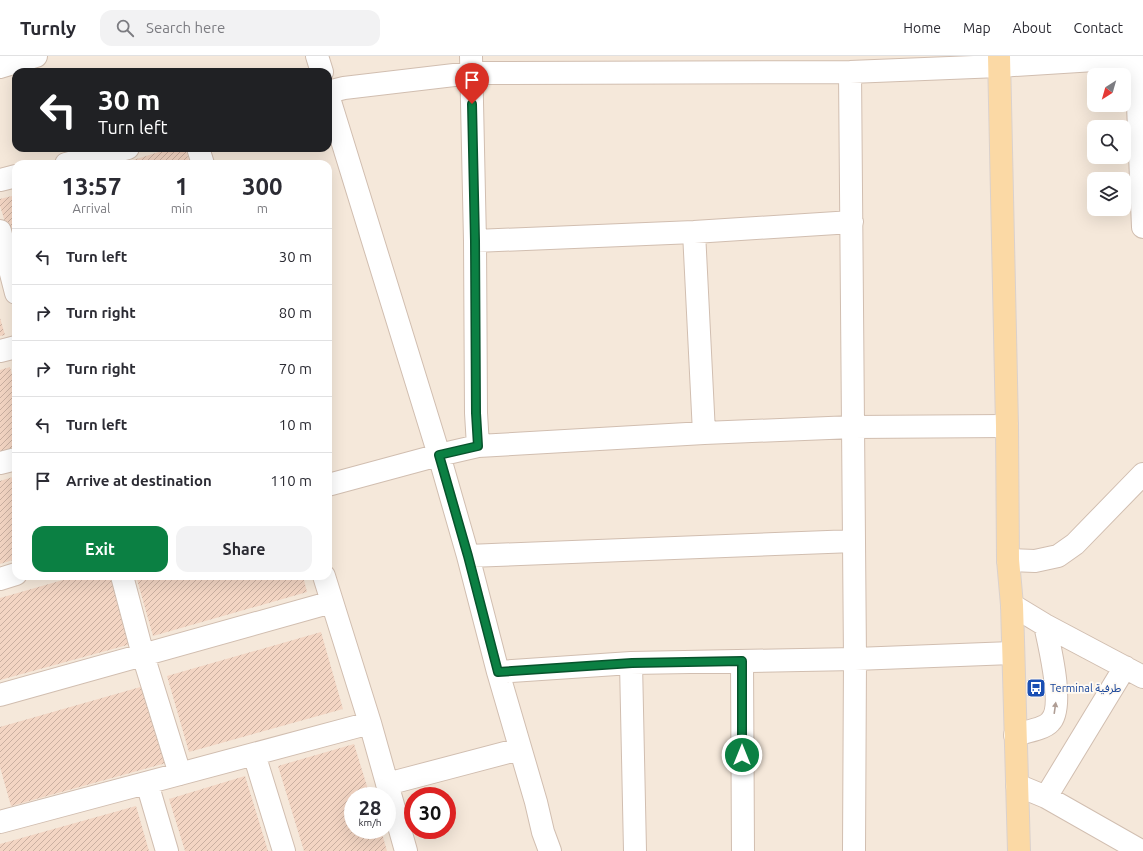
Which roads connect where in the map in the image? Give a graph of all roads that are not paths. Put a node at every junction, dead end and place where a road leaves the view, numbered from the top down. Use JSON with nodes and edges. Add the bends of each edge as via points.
{"nodes":[{"id":1,"x":36,"y":56,"type":"edge"},
{"id":2,"x":317,"y":56,"type":"edge"},
{"id":3,"x":1138,"y":57,"type":"edge"},
{"id":4,"x":999,"y":61,"type":"edge"},
{"id":5,"x":731,"y":64,"type":"edge"},
{"id":6,"x":471,"y":65,"type":"edge"},
{"id":7,"x":0,"y":67,"type":"edge"},
{"id":8,"x":321,"y":68,"type":"edge"},
{"id":9,"x":850,"y":72,"type":"junction"},
{"id":10,"x":332,"y":91,"type":"edge"},
{"id":11,"x":332,"y":108,"type":"edge"},
{"id":12,"x":114,"y":152,"type":"edge"},
{"id":13,"x":87,"y":160,"type":"edge"},
{"id":14,"x":12,"y":177,"type":"edge"},
{"id":15,"x":0,"y":180,"type":"edge"},
{"id":16,"x":852,"y":222,"type":"junction"},
{"id":17,"x":1143,"y":228,"type":"edge"},
{"id":18,"x":694,"y":232,"type":"junction"},
{"id":19,"x":0,"y":233,"type":"edge"},
{"id":20,"x":475,"y":241,"type":"junction"},
{"id":21,"x":12,"y":278,"type":"edge"},
{"id":22,"x":12,"y":348,"type":"edge"},
{"id":23,"x":0,"y":351,"type":"edge"},
{"id":24,"x":1007,"y":426,"type":"junction"},
{"id":25,"x":853,"y":427,"type":"junction"},
{"id":26,"x":704,"y":433,"type":"junction"},
{"id":27,"x":478,"y":446,"type":"junction"},
{"id":28,"x":439,"y":455,"type":"junction"},
{"id":29,"x":12,"y":460,"type":"edge"},
{"id":30,"x":0,"y":463,"type":"edge"},
{"id":31,"x":332,"y":484,"type":"edge"},
{"id":32,"x":1139,"y":486,"type":"edge"},
{"id":33,"x":854,"y":542,"type":"junction"},
{"id":34,"x":468,"y":556,"type":"junction"},
{"id":35,"x":1008,"y":560,"type":"junction"},
{"id":36,"x":12,"y":575,"type":"edge"},
{"id":37,"x":0,"y":579,"type":"edge"},
{"id":38,"x":123,"y":580,"type":"edge"},
{"id":39,"x":325,"y":580,"type":"edge"},
{"id":40,"x":332,"y":602,"type":"junction"},
{"id":41,"x":1012,"y":605,"type":"junction"},
{"id":42,"x":1045,"y":625,"type":"junction"},
{"id":43,"x":1012,"y":653,"type":"junction"},
{"id":44,"x":144,"y":655,"type":"junction"},
{"id":45,"x":855,"y":659,"type":"junction"},
{"id":46,"x":742,"y":661,"type":"junction"},
{"id":47,"x":632,"y":663,"type":"junction"},
{"id":48,"x":498,"y":672,"type":"junction"},
{"id":49,"x":1134,"y":672,"type":"edge"},
{"id":50,"x":0,"y":695,"type":"edge"},
{"id":51,"x":370,"y":723,"type":"junction"},
{"id":52,"x":1015,"y":735,"type":"junction"},
{"id":53,"x":520,"y":750,"type":"junction"},
{"id":54,"x":254,"y":754,"type":"junction"},
{"id":55,"x":180,"y":774,"type":"junction"},
{"id":56,"x":147,"y":783,"type":"junction"},
{"id":57,"x":387,"y":784,"type":"junction"},
{"id":58,"x":1017,"y":785,"type":"junction"},
{"id":59,"x":1046,"y":797,"type":"junction"},
{"id":60,"x":0,"y":822,"type":"edge"},
{"id":61,"x":167,"y":851,"type":"edge"},
{"id":62,"x":284,"y":851,"type":"edge"},
{"id":63,"x":406,"y":851,"type":"edge"},
{"id":64,"x":550,"y":851,"type":"edge"},
{"id":65,"x":634,"y":851,"type":"edge"},
{"id":66,"x":743,"y":851,"type":"edge"},
{"id":67,"x":854,"y":851,"type":"edge"},
{"id":68,"x":1019,"y":851,"type":"edge"},
{"id":69,"x":1141,"y":851,"type":"edge"}],
"edges":[{"from":1,"to":7,"type":"street"},
{"from":2,"to":8,"type":"street"},
{"from":3,"to":4,"type":"street"},
{"from":3,"to":17,"type":"street"},
{"from":4,"to":9,"type":"street"},
{"from":4,"to":24,"type":"main road"},
{"from":5,"to":6,"type":"street"},
{"from":5,"to":9,"type":"street"},
{"from":6,"to":10,"type":"street"},
{"from":6,"to":20,"type":"street"},
{"from":9,"to":16,"type":"street"},
{"from":11,"to":28,"type":"street"},
{"from":12,"to":13,"type":"street"},
{"from":14,"to":15,"type":"street"},
{"from":16,"to":18,"type":"street"},
{"from":16,"to":25,"type":"street"},
{"from":18,"to":20,"type":"street"},
{"from":18,"to":26,"type":"street"},
{"from":19,"to":21,"type":"street"},
{"from":20,"to":27,"type":"street"},
{"from":22,"to":23,"type":"street"},
{"from":24,"to":25,"type":"street"},
{"from":24,"to":35,"type":"main road"},
{"from":25,"to":26,"type":"street"},
{"from":25,"to":33,"type":"street"},
{"from":26,"to":27,"type":"street"},
{"from":27,"to":28,"type":"street"},
{"from":28,"to":31,"type":"street"},
{"from":28,"to":34,"type":"street"},
{"from":29,"to":30,"type":"street"},
{"from":32,"to":35,"type":"street","via":[[1075,544],[1058,556],[1035,561]]},
{"from":33,"to":34,"type":"street"},
{"from":33,"to":45,"type":"street"},
{"from":34,"to":48,"type":"street"},
{"from":35,"to":41,"type":"main road"},
{"from":36,"to":37,"type":"street"},
{"from":38,"to":44,"type":"street"},
{"from":39,"to":40,"type":"street"},
{"from":40,"to":44,"type":"street"},
{"from":40,"to":51,"type":"street"},
{"from":41,"to":42,"type":"street"},
{"from":41,"to":43,"type":"main road"},
{"from":42,"to":49,"type":"street"},
{"from":52,"to":42,"type":"street","one_way":true,"via":[[1044,726],[1053,718],[1056,681]]},
{"from":43,"to":45,"type":"street"},
{"from":43,"to":52,"type":"main road"},
{"from":44,"to":50,"type":"street"},
{"from":44,"to":55,"type":"street"},
{"from":45,"to":46,"type":"street"},
{"from":45,"to":67,"type":"street"},
{"from":46,"to":47,"type":"street"},
{"from":46,"to":66,"type":"street"},
{"from":47,"to":48,"type":"street"},
{"from":47,"to":65,"type":"street"},
{"from":48,"to":53,"type":"street"},
{"from":49,"to":59,"type":"street"},
{"from":51,"to":54,"type":"street"},
{"from":51,"to":57,"type":"street"},
{"from":52,"to":58,"type":"main road"},
{"from":53,"to":57,"type":"street"},
{"from":53,"to":64,"type":"street"},
{"from":54,"to":55,"type":"street"},
{"from":54,"to":62,"type":"street"},
{"from":55,"to":56,"type":"street"},
{"from":56,"to":60,"type":"street"},
{"from":56,"to":61,"type":"street"},
{"from":57,"to":63,"type":"street"},
{"from":58,"to":59,"type":"street"},
{"from":58,"to":68,"type":"main road"},
{"from":59,"to":69,"type":"street"}]}
